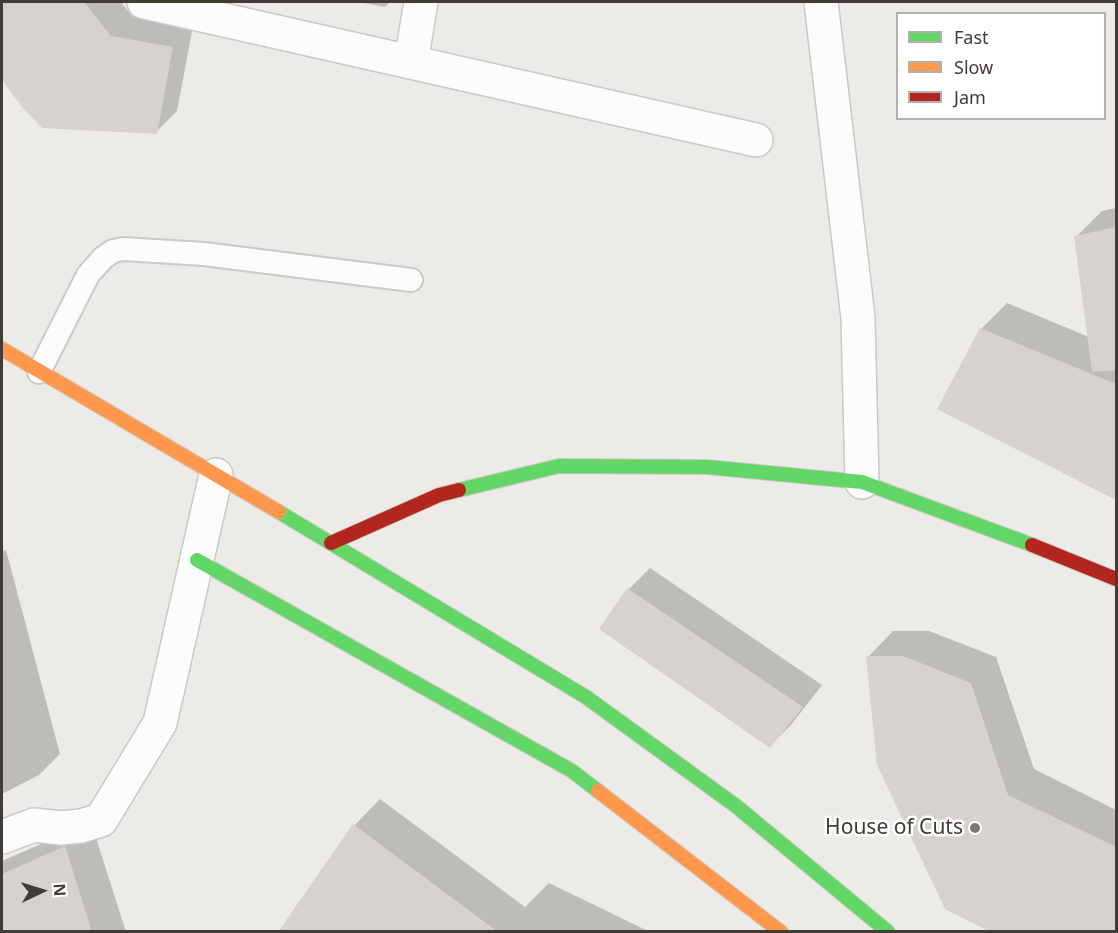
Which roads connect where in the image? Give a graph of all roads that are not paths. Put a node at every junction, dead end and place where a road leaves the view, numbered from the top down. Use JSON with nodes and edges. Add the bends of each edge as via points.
{"nodes":[{"id":1,"x":144,"y":2,"type":"edge"},
{"id":2,"x":421,"y":2,"type":"edge"},
{"id":3,"x":821,"y":2,"type":"edge"},
{"id":4,"x":411,"y":62,"type":"junction"},
{"id":5,"x":756,"y":140,"type":"dead end"},
{"id":6,"x":411,"y":280,"type":"dead end"},
{"id":7,"x":2,"y":349,"type":"edge"},
{"id":8,"x":39,"y":372,"type":"junction"},
{"id":9,"x":216,"y":475,"type":"junction"},
{"id":10,"x":862,"y":482,"type":"junction"},
{"id":11,"x":331,"y":543,"type":"junction"},
{"id":12,"x":197,"y":560,"type":"junction"},
{"id":13,"x":1116,"y":579,"type":"edge"},
{"id":14,"x":2,"y":837,"type":"edge"},
{"id":15,"x":781,"y":932,"type":"edge"},
{"id":16,"x":888,"y":932,"type":"edge"}],
"edges":[{"from":1,"to":4,"type":"street"},
{"from":2,"to":4,"type":"street"},
{"from":3,"to":10,"type":"street","via":[[858,318]]},
{"from":4,"to":5,"type":"street"},
{"from":6,"to":8,"type":"lane","via":[[204,254],[113,251],[88,275]]},
{"from":7,"to":8,"type":"street"},
{"from":8,"to":9,"type":"street"},
{"from":9,"to":11,"type":"street"},
{"from":9,"to":12,"type":"street"},
{"from":10,"to":11,"type":"street","via":[[707,467],[559,466],[439,495]]},
{"from":10,"to":13,"type":"street"},
{"from":11,"to":16,"type":"street","via":[[586,697],[736,806]]},
{"from":12,"to":14,"type":"street","via":[[160,723],[101,820],[61,828],[34,825]]},
{"from":12,"to":15,"type":"street","via":[[572,771]]}]}
